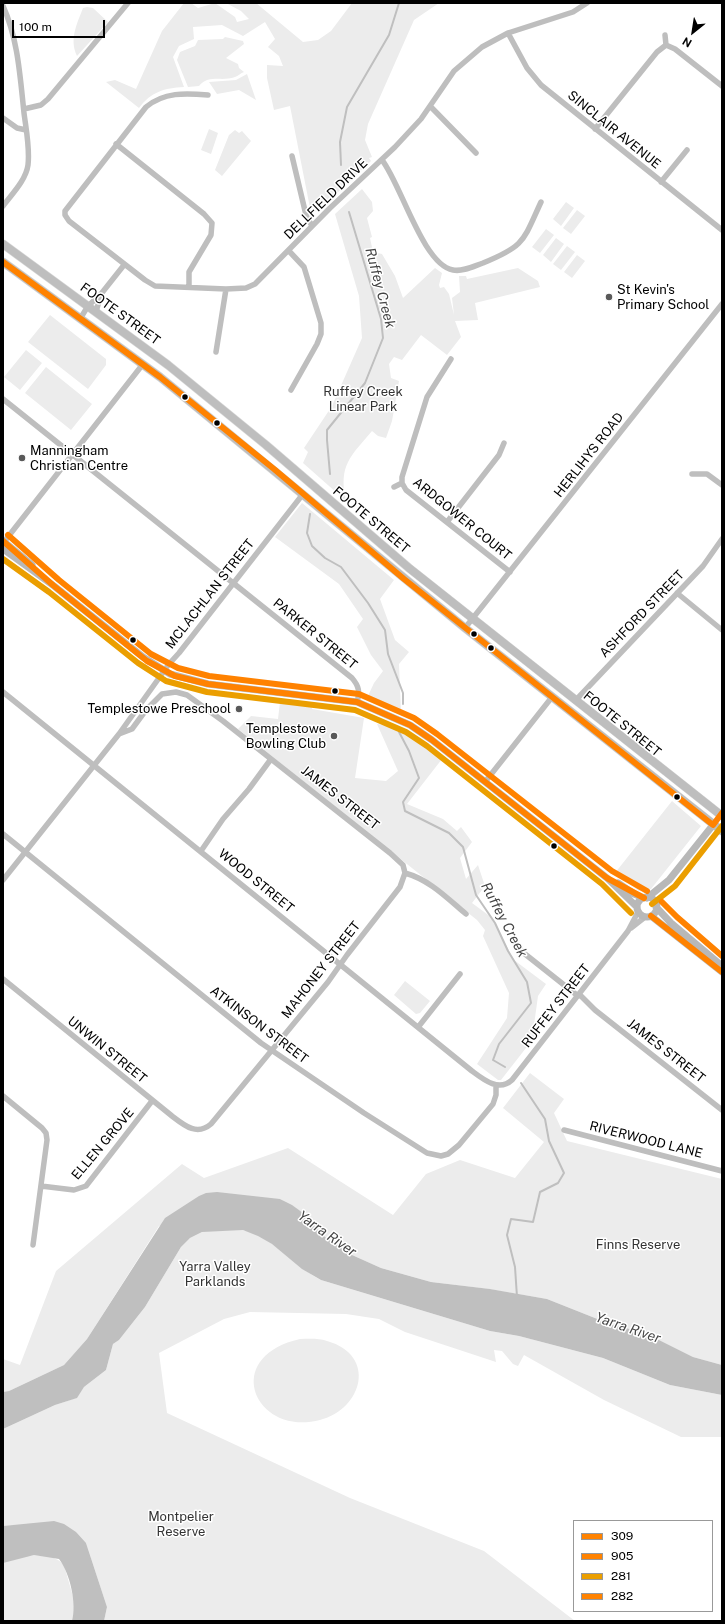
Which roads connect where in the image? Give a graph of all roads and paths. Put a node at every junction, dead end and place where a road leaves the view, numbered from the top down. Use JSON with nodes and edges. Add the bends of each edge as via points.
{"nodes":[{"id":1,"x":128,"y":3,"type":"edge"},
{"id":2,"x":587,"y":3,"type":"edge"},
{"id":3,"x":3,"y":6,"type":"edge"},
{"id":4,"x":508,"y":33,"type":"junction"},
{"id":5,"x":665,"y":35,"type":"dead end"},
{"id":6,"x":666,"y":45,"type":"junction"},
{"id":7,"x":722,"y":86,"type":"edge"},
{"id":8,"x":208,"y":95,"type":"dead end"},
{"id":9,"x":430,"y":106,"type":"junction"},
{"id":10,"x":24,"y":109,"type":"junction"},
{"id":11,"x":3,"y":118,"type":"edge"},
{"id":12,"x":595,"y":129,"type":"junction"},
{"id":13,"x":26,"y":130,"type":"junction"},
{"id":14,"x":116,"y":144,"type":"junction"},
{"id":15,"x":687,"y":150,"type":"dead end"},
{"id":16,"x":476,"y":153,"type":"dead end"},
{"id":17,"x":292,"y":156,"type":"dead end"},
{"id":18,"x":382,"y":160,"type":"junction"},
{"id":19,"x":661,"y":182,"type":"junction"},
{"id":20,"x":541,"y":202,"type":"dead end"},
{"id":21,"x":3,"y":206,"type":"edge"},
{"id":22,"x":312,"y":226,"type":"junction"},
{"id":23,"x":722,"y":230,"type":"edge"},
{"id":24,"x":3,"y":244,"type":"edge"},
{"id":25,"x":289,"y":251,"type":"junction"},
{"id":26,"x":16,"y":253,"type":"junction"},
{"id":27,"x":5,"y":264,"type":"edge"},
{"id":28,"x":124,"y":265,"type":"junction"},
{"id":29,"x":189,"y":287,"type":"junction"},
{"id":30,"x":226,"y":289,"type":"junction"},
{"id":31,"x":101,"y":294,"type":"junction"},
{"id":32,"x":722,"y":304,"type":"edge"},
{"id":33,"x":88,"y":306,"type":"junction"},
{"id":34,"x":96,"y":312,"type":"junction"},
{"id":35,"x":80,"y":319,"type":"junction"},
{"id":36,"x":216,"y":352,"type":"dead end"},
{"id":37,"x":151,"y":353,"type":"junction"},
{"id":38,"x":451,"y":359,"type":"dead end"},
{"id":39,"x":143,"y":364,"type":"junction"},
{"id":40,"x":291,"y":390,"type":"dead end"},
{"id":41,"x":3,"y":399,"type":"edge"},
{"id":42,"x":504,"y":444,"type":"dead end"},
{"id":43,"x":72,"y":454,"type":"junction"},
{"id":44,"x":692,"y":474,"type":"dead end"},
{"id":45,"x":402,"y":483,"type":"junction"},
{"id":46,"x":311,"y":484,"type":"junction"},
{"id":47,"x":722,"y":485,"type":"edge"},
{"id":48,"x":394,"y":487,"type":"dead end"},
{"id":49,"x":303,"y":494,"type":"junction"},
{"id":50,"x":446,"y":522,"type":"junction"},
{"id":51,"x":722,"y":539,"type":"edge"},
{"id":52,"x":3,"y":544,"type":"edge"},
{"id":53,"x":510,"y":572,"type":"junction"},
{"id":54,"x":233,"y":584,"type":"junction"},
{"id":55,"x":677,"y":594,"type":"junction"},
{"id":56,"x":472,"y":619,"type":"junction"},
{"id":57,"x":465,"y":628,"type":"junction"},
{"id":58,"x":722,"y":630,"type":"edge"},
{"id":59,"x":164,"y":671,"type":"junction"},
{"id":60,"x":3,"y":692,"type":"edge"},
{"id":61,"x":552,"y":697,"type":"junction"},
{"id":62,"x":575,"y":701,"type":"junction"},
{"id":63,"x":357,"y":702,"type":"junction"},
{"id":64,"x":119,"y":734,"type":"junction"},
{"id":65,"x":271,"y":759,"type":"junction"},
{"id":66,"x":94,"y":765,"type":"junction"},
{"id":67,"x":485,"y":782,"type":"junction"},
{"id":68,"x":722,"y":815,"type":"edge"},
{"id":69,"x":713,"y":824,"type":"junction"},
{"id":70,"x":722,"y":831,"type":"edge"},
{"id":71,"x":3,"y":834,"type":"edge"},
{"id":72,"x":201,"y":850,"type":"junction"},
{"id":73,"x":25,"y":852,"type":"junction"},
{"id":74,"x":405,"y":873,"type":"junction"},
{"id":75,"x":607,"y":878,"type":"junction"},
{"id":76,"x":3,"y":880,"type":"edge"},
{"id":77,"x":669,"y":880,"type":"junction"},
{"id":78,"x":646,"y":898,"type":"junction"},
{"id":79,"x":656,"y":906,"type":"junction"},
{"id":80,"x":637,"y":910,"type":"junction"},
{"id":81,"x":466,"y":914,"type":"dead end"},
{"id":82,"x":648,"y":917,"type":"junction"},
{"id":83,"x":628,"y":931,"type":"junction"},
{"id":84,"x":514,"y":942,"type":"dead end"},
{"id":85,"x":341,"y":964,"type":"junction"},
{"id":86,"x":722,"y":966,"type":"edge"},
{"id":87,"x":722,"y":972,"type":"edge"},
{"id":88,"x":460,"y":974,"type":"dead end"},
{"id":89,"x":3,"y":979,"type":"edge"},
{"id":90,"x":578,"y":996,"type":"junction"},
{"id":91,"x":418,"y":1026,"type":"junction"},
{"id":92,"x":272,"y":1050,"type":"junction"},
{"id":93,"x":496,"y":1086,"type":"junction"},
{"id":94,"x":3,"y":1096,"type":"edge"},
{"id":95,"x":152,"y":1100,"type":"junction"},
{"id":96,"x":722,"y":1110,"type":"edge"},
{"id":97,"x":201,"y":1130,"type":"joint"},
{"id":98,"x":564,"y":1130,"type":"dead end"},
{"id":99,"x":722,"y":1171,"type":"edge"},
{"id":100,"x":41,"y":1186,"type":"junction"},
{"id":101,"x":33,"y":1245,"type":"dead end"}],
"edges":[{"from":1,"to":10,"type":"street","via":[[48,99],[41,105]]},
{"from":2,"to":4,"type":"street","name":"DELLFIELD DRIVE","via":[[573,12]]},
{"from":3,"to":10,"type":"street","via":[[12,25]]},
{"from":4,"to":9,"type":"street","name":"DELLFIELD DRIVE","via":[[482,47],[454,71]]},
{"from":4,"to":12,"type":"street","name":"SINCLAIR AVENUE","via":[[522,60],[536,79]]},
{"from":5,"to":6,"type":"street"},
{"from":6,"to":7,"type":"street","via":[[675,49]]},
{"from":6,"to":12,"type":"street","via":[[657,52]]},
{"from":8,"to":14,"type":"street","via":[[174,94],[153,101]]},
{"from":9,"to":16,"type":"street"},
{"from":9,"to":18,"type":"street","name":"DELLFIELD DRIVE"},
{"from":10,"to":13,"type":"street"},
{"from":11,"to":13,"type":"street","via":[[17,128]]},
{"from":12,"to":19,"type":"street","name":"SINCLAIR AVENUE"},
{"from":13,"to":21,"type":"street","via":[[28,165],[18,187]]},
{"from":14,"to":28,"type":"street","name":"DELLFIELD DRIVE","via":[[66,208],[65,215]]},
{"from":14,"to":29,"type":"street","via":[[212,223],[211,235],[189,272]]},
{"from":15,"to":19,"type":"street"},
{"from":17,"to":22,"type":"street","via":[[306,216]]},
{"from":18,"to":20,"type":"street","via":[[391,172],[430,252],[452,270],[470,268],[514,248],[526,235]]},
{"from":18,"to":22,"type":"street","name":"DELLFIELD DRIVE"},
{"from":19,"to":23,"type":"street","name":"SINCLAIR AVENUE"},
{"from":22,"to":25,"type":"street","name":"DELLFIELD DRIVE"},
{"from":24,"to":26,"type":"main road","name":"FOOTE STREET"},
{"from":25,"to":30,"type":"street","name":"DELLFIELD DRIVE","via":[[255,284],[246,288]]},
{"from":25,"to":40,"type":"street","via":[[304,267],[321,323],[317,344]]},
{"from":26,"to":27,"type":"main road"},
{"from":26,"to":33,"type":"main road","name":"FOOTE STREET"},
{"from":27,"to":35,"type":"main road","name":"FOOTE STREET"},
{"from":28,"to":29,"type":"street","name":"DELLFIELD DRIVE","via":[[155,286]]},
{"from":28,"to":31,"type":"street"},
{"from":29,"to":30,"type":"street","name":"DELLFIELD DRIVE"},
{"from":30,"to":36,"type":"street"},
{"from":31,"to":33,"type":"street"},
{"from":31,"to":34,"type":"street"},
{"from":32,"to":53,"type":"street","name":"HERLIHYS ROAD"},
{"from":33,"to":34,"type":"main road","name":"FOOTE STREET"},
{"from":33,"to":35,"type":"street"},
{"from":34,"to":37,"type":"main road","name":"FOOTE STREET"},
{"from":35,"to":39,"type":"main road","name":"FOOTE STREET"},
{"from":37,"to":39,"type":"main road"},
{"from":37,"to":46,"type":"main road","name":"FOOTE STREET","via":[[266,444]]},
{"from":38,"to":45,"type":"street","name":"ARDGOWER COURT","via":[[424,404]]},
{"from":39,"to":43,"type":"street"},
{"from":39,"to":49,"type":"main road","name":"FOOTE STREET"},
{"from":41,"to":43,"type":"street","name":"PARKER STREET"},
{"from":42,"to":50,"type":"street","via":[[499,455]]},
{"from":43,"to":52,"type":"street"},
{"from":43,"to":54,"type":"street","name":"PARKER STREET"},
{"from":44,"to":47,"type":"street","via":[[707,474]]},
{"from":45,"to":48,"type":"street","name":"ARDGOWER COURT"},
{"from":45,"to":50,"type":"street","name":"ARDGOWER COURT","via":[[406,490]]},
{"from":46,"to":49,"type":"main road"},
{"from":46,"to":56,"type":"main road","name":"FOOTE STREET"},
{"from":49,"to":54,"type":"street","name":"MCLACHLAN STREET"},
{"from":49,"to":57,"type":"main road","name":"FOOTE STREET"},
{"from":50,"to":53,"type":"street","name":"ARDGOWER COURT"},
{"from":51,"to":55,"type":"street","name":"ASHFORD STREET","via":[[704,565]]},
{"from":52,"to":59,"type":"main road","via":[[143,657]]},
{"from":53,"to":56,"type":"street","name":"HERLIHYS ROAD"},
{"from":54,"to":59,"type":"street","name":"MCLACHLAN STREET"},
{"from":54,"to":63,"type":"street","name":"PARKER STREET","via":[[352,678],[360,694]]},
{"from":55,"to":58,"type":"street"},
{"from":55,"to":62,"type":"street","name":"ASHFORD STREET"},
{"from":56,"to":57,"type":"street","name":"HERLIHYS ROAD"},
{"from":56,"to":62,"type":"main road","name":"FOOTE STREET"},
{"from":57,"to":61,"type":"main road","name":"FOOTE STREET"},
{"from":59,"to":63,"type":"main road","via":[[208,684]]},
{"from":59,"to":64,"type":"street","name":"MCLACHLAN STREET"},
{"from":60,"to":66,"type":"street","name":"WOOD STREET"},
{"from":61,"to":67,"type":"street"},
{"from":61,"to":69,"type":"main road","name":"FOOTE STREET"},
{"from":62,"to":68,"type":"main road","name":"FOOTE STREET"},
{"from":63,"to":67,"type":"main road","via":[[410,725]]},
{"from":64,"to":65,"type":"street","name":"JAMES STREET","via":[[132,729],[162,694],[179,693],[196,701]]},
{"from":64,"to":66,"type":"street","name":"MCLACHLAN STREET"},
{"from":65,"to":72,"type":"street"},
{"from":65,"to":74,"type":"street","name":"JAMES STREET","via":[[398,860]]},
{"from":66,"to":72,"type":"street","name":"WOOD STREET"},
{"from":66,"to":73,"type":"street","name":"MCLACHLAN STREET"},
{"from":67,"to":75,"type":"main road"},
{"from":68,"to":69,"type":"main road"},
{"from":69,"to":70,"type":"main road","name":"FOOTE STREET"},
{"from":69,"to":77,"type":"main road"},
{"from":71,"to":73,"type":"street","name":"ATKINSON STREET"},
{"from":72,"to":85,"type":"street","name":"WOOD STREET"},
{"from":73,"to":76,"type":"street","name":"MCLACHLAN STREET"},
{"from":73,"to":92,"type":"street","name":"ATKINSON STREET"},
{"from":74,"to":81,"type":"street","via":[[431,885]]},
{"from":74,"to":85,"type":"street","name":"MAHONEY STREET","via":[[400,887]]},
{"from":75,"to":78,"type":"main road"},
{"from":75,"to":80,"type":"main road"},
{"from":77,"to":78,"type":"main road"},
{"from":77,"to":79,"type":"main road"},
{"from":78,"to":79,"type":"main road","via":[[652,899]]},
{"from":78,"to":80,"type":"main road","via":[[639,901]]},
{"from":79,"to":82,"type":"main road","via":[[655,912]]},
{"from":79,"to":86,"type":"main road","via":[[671,923]]},
{"from":80,"to":82,"type":"main road"},
{"from":80,"to":83,"type":"street","name":"RUFFEY STREET"},
{"from":82,"to":83,"type":"street","name":"RUFFEY STREET"},
{"from":82,"to":87,"type":"main road"},
{"from":83,"to":90,"type":"street","name":"RUFFEY STREET"},
{"from":84,"to":90,"type":"street","name":"JAMES STREET","via":[[525,954]]},
{"from":85,"to":91,"type":"street","name":"WOOD STREET"},
{"from":85,"to":92,"type":"street","name":"MAHONEY STREET"},
{"from":88,"to":91,"type":"street"},
{"from":89,"to":95,"type":"street","name":"UNWIN STREET"},
{"from":90,"to":93,"type":"street","name":"RUFFEY STREET","via":[[512,1080]]},
{"from":90,"to":96,"type":"street","name":"JAMES STREET"},
{"from":91,"to":93,"type":"street","name":"WOOD STREET","via":[[472,1071]]},
{"from":92,"to":93,"type":"street","name":"ATKINSON STREET","via":[[407,1141],[434,1155],[448,1154],[459,1145],[493,1104]]},
{"from":92,"to":97,"type":"street","name":"MAHONEY STREET","via":[[211,1124]]},
{"from":94,"to":100,"type":"street","via":[[46,1133]]},
{"from":95,"to":97,"type":"street","name":"UNWIN STREET","via":[[185,1126]]},
{"from":95,"to":100,"type":"street","name":"ELLEN GROVE","via":[[86,1186],[74,1190]]},
{"from":98,"to":99,"type":"street","name":"RIVERWOOD LANE"},
{"from":100,"to":101,"type":"street"}]}
